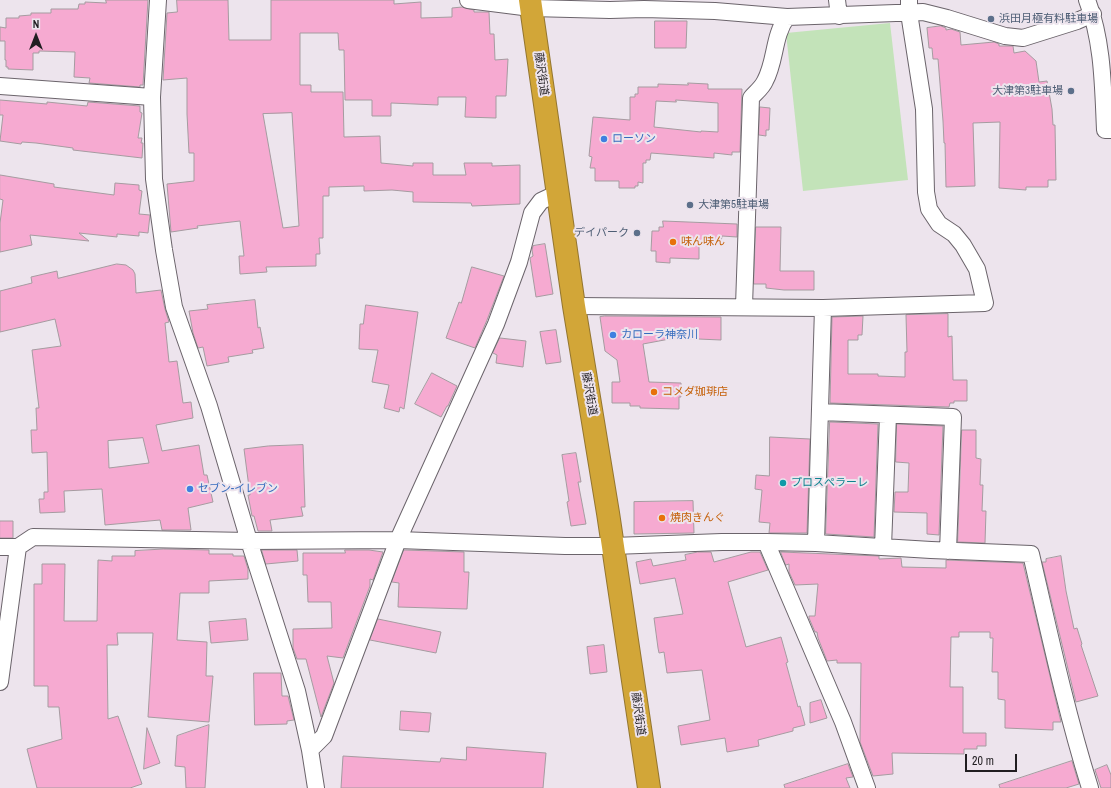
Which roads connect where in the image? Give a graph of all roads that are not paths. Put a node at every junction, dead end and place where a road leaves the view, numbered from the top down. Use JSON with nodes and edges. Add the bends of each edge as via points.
{"nodes":[{"id":1,"x":158,"y":0,"type":"edge"},
{"id":2,"x":468,"y":0,"type":"edge"},
{"id":3,"x":837,"y":0,"type":"edge"},
{"id":4,"x":530,"y":4,"type":"edge"},
{"id":5,"x":909,"y":6,"type":"edge"},
{"id":6,"x":1090,"y":7,"type":"edge"},
{"id":7,"x":839,"y":16,"type":"junction"},
{"id":8,"x":787,"y":17,"type":"junction"},
{"id":9,"x":0,"y":86,"type":"edge"},
{"id":10,"x":152,"y":97,"type":"junction"},
{"id":11,"x":1111,"y":130,"type":"edge"},
{"id":12,"x":558,"y":193,"type":"junction"},
{"id":13,"x":574,"y":306,"type":"junction"},
{"id":14,"x":744,"y":306,"type":"junction"},
{"id":15,"x":823,"y":308,"type":"junction"},
{"id":16,"x":820,"y":412,"type":"junction"},
{"id":17,"x":888,"y":415,"type":"junction"},
{"id":18,"x":398,"y":540,"type":"junction"},
{"id":19,"x":249,"y":541,"type":"junction"},
{"id":20,"x":766,"y":542,"type":"junction"},
{"id":21,"x":816,"y":543,"type":"junction"},
{"id":22,"x":613,"y":546,"type":"junction"},
{"id":23,"x":0,"y":547,"type":"edge"},
{"id":24,"x":18,"y":547,"type":"junction"},
{"id":25,"x":883,"y":547,"type":"junction"},
{"id":26,"x":948,"y":551,"type":"junction"},
{"id":27,"x":0,"y":682,"type":"edge"},
{"id":28,"x":310,"y":750,"type":"junction"},
{"id":29,"x":316,"y":788,"type":"edge"},
{"id":30,"x":649,"y":788,"type":"edge"},
{"id":31,"x":867,"y":788,"type":"edge"},
{"id":32,"x":1090,"y":788,"type":"edge"}],
"edges":[{"from":1,"to":10,"type":"street"},
{"from":2,"to":4,"type":"street"},
{"from":3,"to":7,"type":"street"},
{"from":4,"to":8,"type":"street","via":[[610,10],[715,11]]},
{"from":4,"to":12,"type":"highway","name":"藤沢街道"},
{"from":5,"to":6,"type":"street","via":[[1005,36],[1023,38],[1077,21]]},
{"from":5,"to":7,"type":"street"},
{"from":5,"to":15,"type":"street","via":[[924,109],[926,192],[930,209],[939,224],[964,244],[977,269],[985,303]]},
{"from":6,"to":11,"type":"street","via":[[1101,59],[1105,130]]},
{"from":7,"to":8,"type":"street"},
{"from":8,"to":14,"type":"street","via":[[778,35],[765,82],[751,98]]},
{"from":9,"to":10,"type":"street"},
{"from":10,"to":19,"type":"street","via":[[154,179],[174,307],[209,406]]},
{"from":12,"to":13,"type":"highway","name":"藤沢街道"},
{"from":12,"to":18,"type":"street","via":[[541,201],[532,213],[519,262],[496,324]]},
{"from":13,"to":14,"type":"street"},
{"from":13,"to":22,"type":"highway","name":"藤沢街道"},
{"from":14,"to":15,"type":"street"},
{"from":15,"to":16,"type":"street"},
{"from":16,"to":17,"type":"street"},
{"from":16,"to":21,"type":"street"},
{"from":17,"to":25,"type":"street"},
{"from":17,"to":26,"type":"street","via":[[953,417]]},
{"from":18,"to":19,"type":"street"},
{"from":18,"to":22,"type":"street"},
{"from":18,"to":28,"type":"street","via":[[324,736]]},
{"from":19,"to":24,"type":"street","via":[[33,537]]},
{"from":19,"to":28,"type":"street","via":[[297,691]]},
{"from":20,"to":21,"type":"street"},
{"from":20,"to":22,"type":"street"},
{"from":20,"to":31,"type":"street","via":[[843,722]]},
{"from":21,"to":25,"type":"street"},
{"from":22,"to":30,"type":"highway","name":"藤沢街道"},
{"from":23,"to":24,"type":"street"},
{"from":24,"to":27,"type":"street"},
{"from":25,"to":26,"type":"street"},
{"from":26,"to":32,"type":"street","via":[[1032,554],[1061,682]]},
{"from":28,"to":29,"type":"street"}]}
